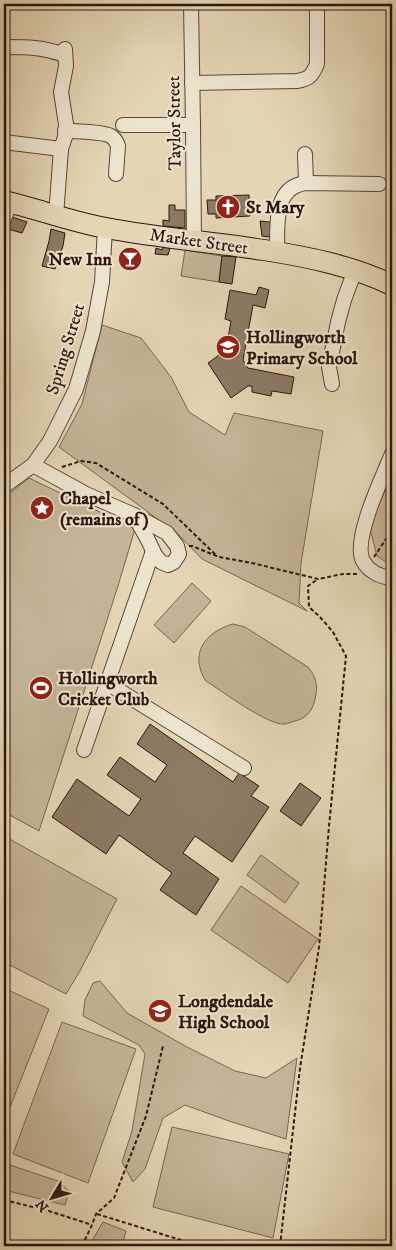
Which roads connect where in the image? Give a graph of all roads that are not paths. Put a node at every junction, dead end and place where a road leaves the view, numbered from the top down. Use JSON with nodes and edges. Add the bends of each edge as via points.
{"nodes":[{"id":1,"x":191,"y":4,"type":"edge"},
{"id":2,"x":317,"y":4,"type":"edge"},
{"id":3,"x":4,"y":47,"type":"edge"},
{"id":4,"x":192,"y":83,"type":"junction"},
{"id":5,"x":123,"y":125,"type":"dead end"},
{"id":6,"x":194,"y":125,"type":"junction"},
{"id":7,"x":65,"y":131,"type":"junction"},
{"id":8,"x":4,"y":142,"type":"edge"},
{"id":9,"x":61,"y":149,"type":"junction"},
{"id":10,"x":305,"y":154,"type":"dead end"},
{"id":11,"x":116,"y":174,"type":"dead end"},
{"id":12,"x":306,"y":183,"type":"junction"},
{"id":13,"x":379,"y":184,"type":"dead end"},
{"id":14,"x":6,"y":208,"type":"edge"},
{"id":15,"x":56,"y":216,"type":"junction"},
{"id":16,"x":106,"y":228,"type":"junction"},
{"id":17,"x":194,"y":241,"type":"junction"},
{"id":18,"x":277,"y":252,"type":"junction"},
{"id":19,"x":355,"y":270,"type":"junction"},
{"id":20,"x":392,"y":285,"type":"edge"},
{"id":21,"x":332,"y":384,"type":"dead end"},
{"id":22,"x":392,"y":454,"type":"edge"},
{"id":23,"x":39,"y":469,"type":"junction"},
{"id":24,"x":4,"y":486,"type":"edge"},
{"id":25,"x":134,"y":515,"type":"junction"},
{"id":26,"x":154,"y":551,"type":"junction"},
{"id":27,"x":392,"y":578,"type":"edge"},
{"id":28,"x":107,"y":683,"type":"junction"},
{"id":29,"x":84,"y":750,"type":"dead end"},
{"id":30,"x":244,"y":768,"type":"dead end"}],
"edges":[{"from":1,"to":4,"type":"street","name":"Taylor Street"},
{"from":2,"to":4,"type":"street","via":[[317,64],[306,80]]},
{"from":3,"to":7,"type":"street","via":[[65,52],[61,92]]},
{"from":4,"to":6,"type":"street","name":"Taylor Street"},
{"from":5,"to":6,"type":"street"},
{"from":6,"to":17,"type":"street","name":"Taylor Street"},
{"from":7,"to":9,"type":"street"},
{"from":7,"to":11,"type":"street","via":[[106,134],[114,138],[118,146]]},
{"from":8,"to":9,"type":"street"},
{"from":9,"to":15,"type":"street"},
{"from":10,"to":12,"type":"street"},
{"from":12,"to":13,"type":"street"},
{"from":12,"to":18,"type":"street","via":[[296,184],[286,192],[279,208]]},
{"from":14,"to":15,"type":"highway","name":"Market Street"},
{"from":15,"to":16,"type":"highway","name":"Market Street"},
{"from":16,"to":17,"type":"highway","name":"Market Street"},
{"from":16,"to":23,"type":"street","name":"Spring Street","via":[[102,282],[93,331],[76,389]]},
{"from":17,"to":18,"type":"highway","name":"Market Street"},
{"from":18,"to":19,"type":"highway","name":"Market Street"},
{"from":19,"to":20,"type":"highway","name":"Market Street"},
{"from":19,"to":21,"type":"street","via":[[338,322],[329,367]]},
{"from":22,"to":27,"type":"street","via":[[366,518],[361,553],[371,572]]},
{"from":23,"to":24,"type":"street","name":"Spring Street"},
{"from":23,"to":25,"type":"street"},
{"from":25,"to":26,"type":"street"},
{"from":25,"to":26,"type":"street","via":[[166,533],[177,546],[179,554],[168,565],[161,562]]},
{"from":26,"to":28,"type":"street"},
{"from":28,"to":29,"type":"street"},
{"from":28,"to":30,"type":"street"}]}
